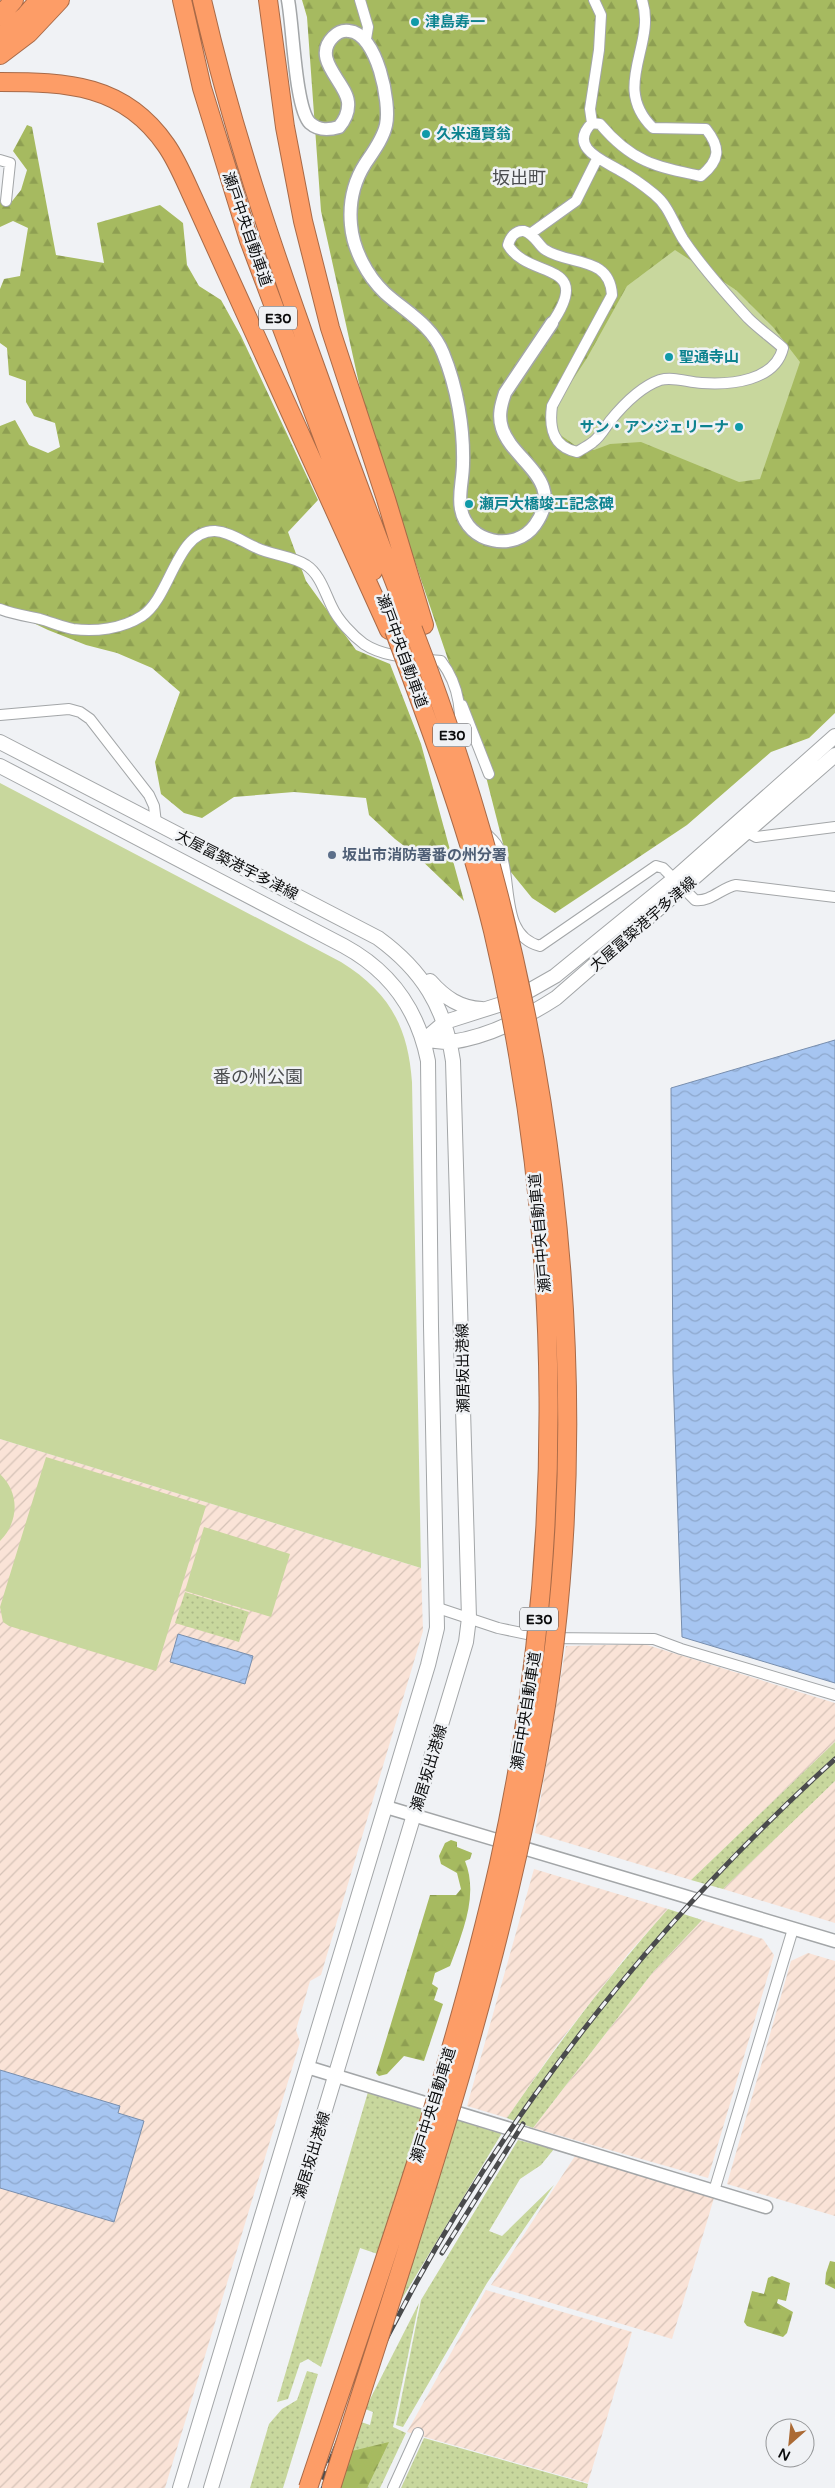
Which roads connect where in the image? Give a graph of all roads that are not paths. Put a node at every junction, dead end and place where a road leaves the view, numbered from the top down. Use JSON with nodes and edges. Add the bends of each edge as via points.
{"nodes":[{"id":1,"x":39,"y":0,"type":"edge"},
{"id":2,"x":60,"y":0,"type":"edge"},
{"id":3,"x":182,"y":0,"type":"edge"},
{"id":4,"x":202,"y":0,"type":"edge"},
{"id":5,"x":268,"y":0,"type":"edge"},
{"id":6,"x":288,"y":0,"type":"edge"},
{"id":7,"x":360,"y":0,"type":"edge"},
{"id":8,"x":594,"y":0,"type":"edge"},
{"id":9,"x":642,"y":0,"type":"edge"},
{"id":10,"x":0,"y":37,"type":"edge"},
{"id":11,"x":366,"y":39,"type":"junction"},
{"id":12,"x":0,"y":55,"type":"edge"},
{"id":13,"x":0,"y":82,"type":"edge"},
{"id":14,"x":592,"y":123,"type":"junction"},
{"id":15,"x":0,"y":160,"type":"edge"},
{"id":16,"x":597,"y":160,"type":"junction"},
{"id":17,"x":6,"y":201,"type":"dead end"},
{"id":18,"x":530,"y":234,"type":"junction"},
{"id":19,"x":552,"y":323,"type":"joint"},
{"id":20,"x":0,"y":609,"type":"edge"},
{"id":21,"x":419,"y":627,"type":"junction"},
{"id":22,"x":392,"y":630,"type":"junction"},
{"id":23,"x":459,"y":698,"type":"junction"},
{"id":24,"x":0,"y":715,"type":"edge"},
{"id":25,"x":835,"y":737,"type":"edge"},
{"id":26,"x":0,"y":742,"type":"edge"},
{"id":27,"x":835,"y":755,"type":"edge"},
{"id":28,"x":0,"y":766,"type":"edge"},
{"id":29,"x":489,"y":774,"type":"dead end"},
{"id":30,"x":156,"y":823,"type":"junction"},
{"id":31,"x":835,"y":827,"type":"edge"},
{"id":32,"x":747,"y":832,"type":"junction"},
{"id":33,"x":247,"y":870,"type":"junction"},
{"id":34,"x":678,"y":884,"type":"junction"},
{"id":35,"x":237,"y":891,"type":"junction"},
{"id":36,"x":835,"y":897,"type":"edge"},
{"id":37,"x":378,"y":938,"type":"junction"},
{"id":38,"x":494,"y":1008,"type":"junction"},
{"id":39,"x":446,"y":1022,"type":"junction"},
{"id":40,"x":424,"y":1040,"type":"junction"},
{"id":41,"x":450,"y":1042,"type":"junction"},
{"id":42,"x":438,"y":1608,"type":"junction"},
{"id":43,"x":469,"y":1618,"type":"junction"},
{"id":44,"x":835,"y":1695,"type":"edge"},
{"id":45,"x":386,"y":1807,"type":"junction"},
{"id":46,"x":415,"y":1815,"type":"junction"},
{"id":47,"x":793,"y":1928,"type":"junction"},
{"id":48,"x":835,"y":1941,"type":"edge"},
{"id":49,"x":307,"y":2066,"type":"junction"},
{"id":50,"x":336,"y":2075,"type":"junction"},
{"id":51,"x":714,"y":2191,"type":"junction"},
{"id":52,"x":766,"y":2207,"type":"dead end"},
{"id":53,"x":418,"y":2433,"type":"dead end"},
{"id":54,"x":180,"y":2488,"type":"edge"},
{"id":55,"x":211,"y":2488,"type":"edge"},
{"id":56,"x":308,"y":2488,"type":"edge"},
{"id":57,"x":331,"y":2488,"type":"edge"},
{"id":58,"x":393,"y":2488,"type":"edge"}],
"edges":[{"from":1,"to":10,"type":"highway","via":[[26,16]]},
{"from":2,"to":12,"type":"highway","via":[[29,33]]},
{"from":3,"to":22,"type":"highway","name":"瀬戸中央自動車道","number":"E30","via":[[202,88],[250,240]]},
{"from":4,"to":21,"type":"highway","name":"瀬戸中央自動車道","number":"E30","via":[[220,78],[269,240],[382,550]]},
{"from":5,"to":21,"type":"highway","via":[[303,221],[327,320]]},
{"from":6,"to":11,"type":"street","via":[[301,104],[310,122],[319,128],[339,127],[348,113],[347,97],[329,68],[326,50],[329,43],[340,32],[349,30]]},
{"from":7,"to":11,"type":"street","via":[[368,27]]},
{"from":8,"to":14,"type":"street","via":[[601,15],[590,109]]},
{"from":9,"to":14,"type":"street","via":[[643,33],[633,87],[642,117],[653,128],[706,129],[716,142],[717,154],[711,168],[701,176],[666,169],[635,157],[616,144],[600,124]]},
{"from":11,"to":19,"type":"street","via":[[375,56],[387,116],[383,134],[354,188],[353,237],[375,282],[426,326],[442,350],[461,432],[461,510],[478,535],[498,542],[518,539],[528,533],[536,524],[543,504],[541,480],[507,440],[500,418],[500,405]]},
{"from":13,"to":22,"type":"highway","via":[[68,84],[100,92],[132,110],[167,146]]},
{"from":14,"to":16,"type":"street","via":[[584,135],[586,147]]},
{"from":15,"to":17,"type":"street","via":[[10,163]]},
{"from":16,"to":18,"type":"street","via":[[576,201]]},
{"from":16,"to":18,"type":"street","via":[[636,180],[668,209],[682,238],[710,273],[750,320],[783,348],[776,365],[756,377],[734,382],[661,380],[642,389],[594,441],[577,452],[567,450],[555,440],[550,419],[552,406],[612,296],[611,282],[592,266],[545,250]]},
{"from":18,"to":19,"type":"street","via":[[524,231],[516,233],[508,245],[520,258],[556,274],[566,286],[563,307]]},
{"from":20,"to":23,"type":"street","via":[[71,629],[117,627],[142,616],[154,606],[183,551],[193,539],[214,531],[231,534],[258,549],[307,566],[317,577],[333,609],[365,644],[385,652],[441,661]]},
{"from":21,"to":57,"type":"highway","name":"瀬戸中央自動車道","number":"E30","bridge":true,"via":[[458,722],[509,928],[529,1026],[559,1234],[568,1448],[554,1648],[538,1757],[514,1870],[458,2085]]},
{"from":22,"to":56,"type":"highway","name":"瀬戸中央自動車道","number":"E30","bridge":true,"via":[[432,733],[466,835],[493,932],[530,1131],[542,1234],[549,1340],[550,1450],[536,1654],[499,1863],[473,1969],[407,2189]]},
{"from":23,"to":29,"type":"street"},
{"from":23,"to":34,"type":"street","via":[[461,726],[457,771],[466,811],[498,847],[513,918],[520,935],[529,943],[540,946],[656,866],[663,868]]},
{"from":24,"to":30,"type":"street","via":[[69,709],[80,712],[90,719],[150,795]]},
{"from":25,"to":34,"type":"main road","name":"大屋冨築港宇多津線"},
{"from":26,"to":30,"type":"main road","name":"大屋冨築港宇多津線"},
{"from":27,"to":32,"type":"main road","name":"大屋冨築港宇多津線"},
{"from":28,"to":35,"type":"main road","name":"大屋冨築港宇多津線"},
{"from":30,"to":33,"type":"main road","name":"大屋冨築港宇多津線"},
{"from":31,"to":32,"type":"street","via":[[756,837]]},
{"from":32,"to":34,"type":"main road","name":"大屋冨築港宇多津線"},
{"from":33,"to":35,"type":"main road"},
{"from":33,"to":37,"type":"main road","name":"大屋冨築港宇多津線"},
{"from":34,"to":36,"type":"street","via":[[695,900],[701,901],[736,885]]},
{"from":34,"to":38,"type":"main road","name":"大屋冨築港宇多津線","via":[[555,976]]},
{"from":34,"to":41,"type":"main road","name":"大屋冨築港宇多津線","via":[[573,985],[538,1010],[500,1028]]},
{"from":35,"to":40,"type":"main road","name":"大屋冨築港宇多津線","via":[[370,962],[402,996]]},
{"from":37,"to":38,"type":"main road","via":[[413,963],[439,991],[456,1003],[474,1008]]},
{"from":37,"to":39,"type":"main road","name":"大屋冨築港宇多津線","via":[[413,968]]},
{"from":38,"to":39,"type":"main road","name":"大屋冨築港宇多津線"},
{"from":39,"to":40,"type":"main road","name":"大屋冨築港宇多津線"},
{"from":39,"to":41,"type":"main road","name":"瀬居坂出港線"},
{"from":40,"to":41,"type":"main road","name":"大屋冨築港宇多津線"},
{"from":40,"to":42,"type":"main road","name":"瀬居坂出港線","via":[[430,1084],[431,1326]]},
{"from":41,"to":43,"type":"main road","name":"瀬居坂出港線","via":[[456,1081]]},
{"from":42,"to":43,"type":"street"},
{"from":42,"to":45,"type":"main road","name":"瀬居坂出港線","via":[[434,1648]]},
{"from":43,"to":44,"type":"street","via":[[546,1638],[654,1639]]},
{"from":43,"to":46,"type":"main road","name":"瀬居坂出港線","via":[[463,1656]]},
{"from":45,"to":46,"type":"street"},
{"from":45,"to":49,"type":"main road","name":"瀬居坂出港線"},
{"from":46,"to":47,"type":"street"},
{"from":46,"to":50,"type":"main road","name":"瀬居坂出港線"},
{"from":47,"to":48,"type":"street"},
{"from":47,"to":51,"type":"street"},
{"from":49,"to":50,"type":"street"},
{"from":49,"to":54,"type":"main road","name":"瀬居坂出港線"},
{"from":50,"to":51,"type":"street"},
{"from":50,"to":55,"type":"main road","name":"瀬居坂出港線"},
{"from":51,"to":52,"type":"street"},
{"from":53,"to":58,"type":"street"}]}
